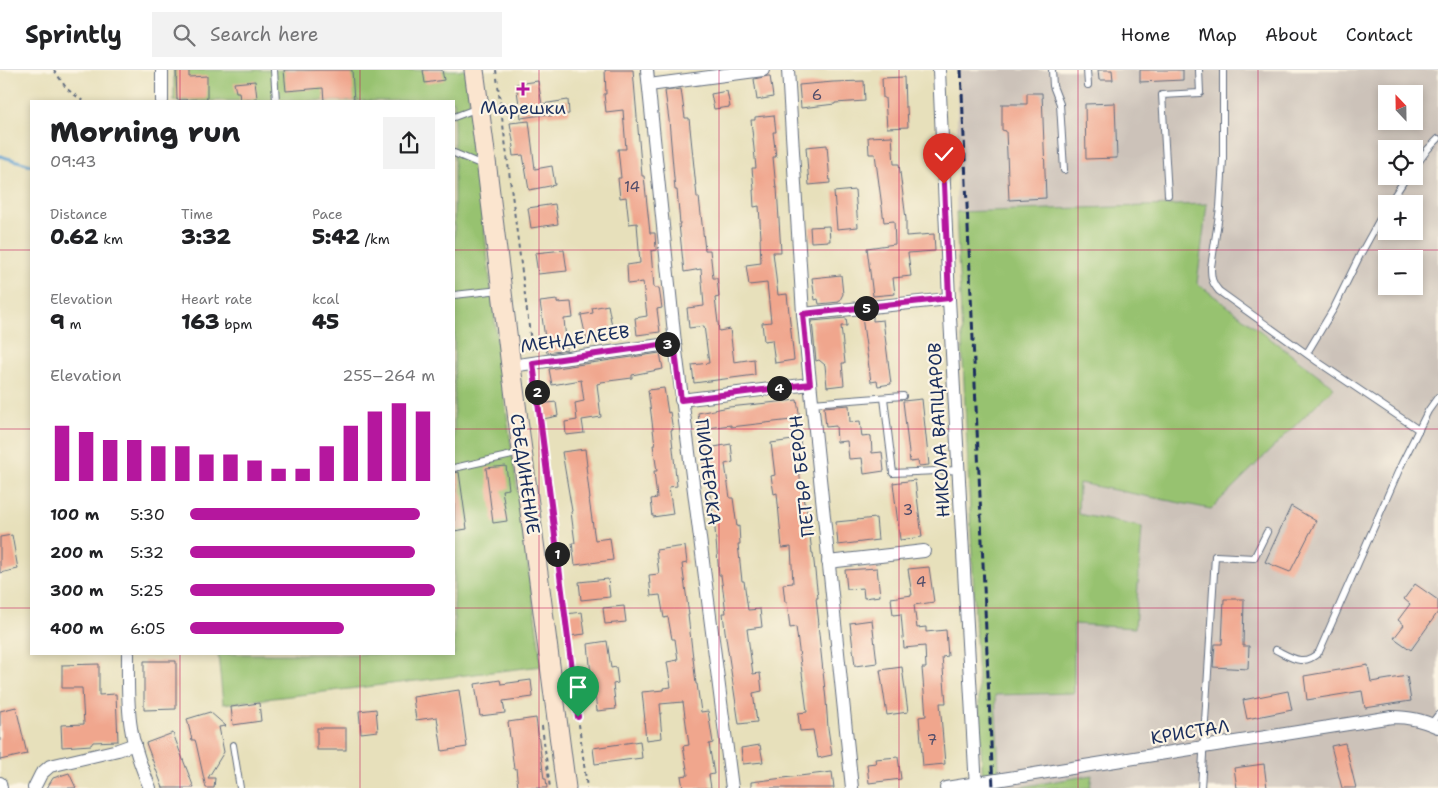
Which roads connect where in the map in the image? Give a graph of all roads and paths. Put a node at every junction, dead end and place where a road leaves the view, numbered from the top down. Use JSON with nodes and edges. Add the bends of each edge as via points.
{"nodes":[{"id":1,"x":54,"y":70,"type":"edge"},
{"id":2,"x":162,"y":70,"type":"edge"},
{"id":3,"x":274,"y":70,"type":"edge"},
{"id":4,"x":474,"y":70,"type":"edge"},
{"id":5,"x":496,"y":70,"type":"edge"},
{"id":6,"x":647,"y":70,"type":"edge"},
{"id":7,"x":763,"y":70,"type":"edge"},
{"id":8,"x":788,"y":70,"type":"edge"},
{"id":9,"x":939,"y":70,"type":"edge"},
{"id":10,"x":1052,"y":70,"type":"edge"},
{"id":11,"x":1087,"y":70,"type":"edge"},
{"id":12,"x":1199,"y":70,"type":"edge"},
{"id":13,"x":1223,"y":70,"type":"edge"},
{"id":14,"x":649,"y":85,"type":"junction"},
{"id":15,"x":1088,"y":85,"type":"dead end"},
{"id":16,"x":82,"y":100,"type":"edge"},
{"id":17,"x":162,"y":100,"type":"edge"},
{"id":18,"x":276,"y":100,"type":"edge"},
{"id":19,"x":479,"y":107,"type":"junction"},
{"id":20,"x":455,"y":117,"type":"edge"},
{"id":21,"x":1438,"y":139,"type":"edge"},
{"id":22,"x":455,"y":152,"type":"edge"},
{"id":23,"x":1423,"y":156,"type":"edge"},
{"id":24,"x":487,"y":168,"type":"junction"},
{"id":25,"x":1064,"y":170,"type":"dead end"},
{"id":26,"x":1168,"y":196,"type":"dead end"},
{"id":27,"x":1378,"y":222,"type":"edge"},
{"id":28,"x":501,"y":289,"type":"junction"},
{"id":29,"x":455,"y":295,"type":"edge"},
{"id":30,"x":949,"y":298,"type":"junction"},
{"id":31,"x":803,"y":314,"type":"junction"},
{"id":32,"x":674,"y":343,"type":"junction"},
{"id":33,"x":1306,"y":353,"type":"junction"},
{"id":34,"x":533,"y":363,"type":"junction"},
{"id":35,"x":511,"y":366,"type":"junction"},
{"id":36,"x":810,"y":384,"type":"junction"},
{"id":37,"x":903,"y":396,"type":"dead end"},
{"id":38,"x":1438,"y":397,"type":"edge"},
{"id":39,"x":884,"y":398,"type":"junction"},
{"id":40,"x":681,"y":400,"type":"junction"},
{"id":41,"x":812,"y":403,"type":"junction"},
{"id":42,"x":1419,"y":430,"type":"junction"},
{"id":43,"x":522,"y":453,"type":"junction"},
{"id":44,"x":455,"y":468,"type":"edge"},
{"id":45,"x":958,"y":470,"type":"junction"},
{"id":46,"x":1267,"y":532,"type":"dead end"},
{"id":47,"x":924,"y":551,"type":"dead end"},
{"id":48,"x":828,"y":562,"type":"junction"},
{"id":49,"x":1276,"y":650,"type":"dead end"},
{"id":50,"x":128,"y":655,"type":"edge"},
{"id":51,"x":1436,"y":722,"type":"edge"},
{"id":52,"x":134,"y":744,"type":"junction"},
{"id":53,"x":233,"y":745,"type":"dead end"},
{"id":54,"x":1203,"y":747,"type":"junction"},
{"id":55,"x":0,"y":783,"type":"edge"},
{"id":56,"x":976,"y":786,"type":"edge"},
{"id":57,"x":1,"y":788,"type":"edge"},
{"id":58,"x":34,"y":788,"type":"edge"},
{"id":59,"x":150,"y":788,"type":"edge"},
{"id":60,"x":240,"y":788,"type":"edge"},
{"id":61,"x":566,"y":788,"type":"edge"},
{"id":62,"x":587,"y":788,"type":"edge"},
{"id":63,"x":732,"y":788,"type":"edge"},
{"id":64,"x":852,"y":788,"type":"edge"},
{"id":65,"x":946,"y":788,"type":"edge"},
{"id":66,"x":1201,"y":788,"type":"edge"}],
"edges":[{"from":1,"to":16,"type":"path","via":[[67,89]]},
{"from":2,"to":17,"type":"street"},
{"from":3,"to":18,"type":"lane"},
{"from":4,"to":19,"type":"street","name":"СЪЕДИНЕНИЕ"},
{"from":5,"to":34,"type":"path"},
{"from":6,"to":14,"type":"street","name":"ПИОНЕРСКА"},
{"from":7,"to":14,"type":"street"},
{"from":8,"to":31,"type":"street","name":"ПЕТЪР БЕРОН"},
{"from":9,"to":30,"type":"street","name":"НИКОЛА ВАПЦАРОВ"},
{"from":10,"to":25,"type":"lane","via":[[1053,86],[1060,104]]},
{"from":11,"to":15,"type":"lane"},
{"from":12,"to":26,"type":"lane","via":[[1200,93],[1162,94]]},
{"from":13,"to":33,"type":"lane","via":[[1222,169],[1211,267],[1213,284]]},
{"from":14,"to":32,"type":"street","name":"ПИОНЕРСКА"},
{"from":19,"to":20,"type":"lane"},
{"from":19,"to":24,"type":"street","name":"СЪЕДИНЕНИЕ"},
{"from":21,"to":23,"type":"lane"},
{"from":22,"to":24,"type":"lane"},
{"from":24,"to":28,"type":"street","name":"СЪЕДИНЕНИЕ"},
{"from":27,"to":33,"type":"lane","via":[[1334,308]]},
{"from":28,"to":29,"type":"lane"},
{"from":28,"to":35,"type":"street","name":"СЪЕДИНЕНИЕ"},
{"from":30,"to":31,"type":"street"},
{"from":30,"to":45,"type":"street","name":"НИКОЛА ВАПЦАРОВ"},
{"from":31,"to":36,"type":"street","name":"ПЕТЪР БЕРОН"},
{"from":32,"to":34,"type":"street","name":"МЕНДЕЛЕЕВ"},
{"from":32,"to":40,"type":"street","name":"ПИОНЕРСКА"},
{"from":33,"to":42,"type":"lane"},
{"from":34,"to":35,"type":"street","name":"МЕНДЕЛЕЕВ"},
{"from":34,"to":62,"type":"path"},
{"from":35,"to":43,"type":"street","name":"СЪЕДИНЕНИЕ"},
{"from":36,"to":40,"type":"street"},
{"from":36,"to":41,"type":"street","name":"ПЕТЪР БЕРОН"},
{"from":37,"to":39,"type":"lane"},
{"from":38,"to":42,"type":"lane"},
{"from":39,"to":41,"type":"lane"},
{"from":39,"to":45,"type":"lane","via":[[893,472]]},
{"from":40,"to":63,"type":"street","name":"ПИОНЕРСКА"},
{"from":41,"to":48,"type":"street","name":"ПЕТЪР БЕРОН"},
{"from":42,"to":49,"type":"lane","via":[[1319,652],[1313,658],[1299,660]]},
{"from":43,"to":44,"type":"lane"},
{"from":43,"to":61,"type":"street","name":"СЪЕДИНЕНИЕ"},
{"from":45,"to":56,"type":"street","name":"НИКОЛА ВАПЦАРОВ"},
{"from":46,"to":54,"type":"lane","via":[[1254,558],[1215,556]]},
{"from":47,"to":48,"type":"street"},
{"from":48,"to":64,"type":"street","name":"ПЕТЪР БЕРОН"},
{"from":50,"to":52,"type":"street","via":[[129,707]]},
{"from":51,"to":54,"type":"street","name":"КРИСТАЛ","via":[[1392,717]]},
{"from":52,"to":58,"type":"street","via":[[50,766],[41,774]]},
{"from":52,"to":59,"type":"street"},
{"from":53,"to":60,"type":"lane"},
{"from":54,"to":56,"type":"street","name":"КРИСТАЛ"},
{"from":54,"to":66,"type":"lane"},
{"from":55,"to":57,"type":"street"},
{"from":56,"to":65,"type":"street","name":"КРИСТАЛ"}]}
